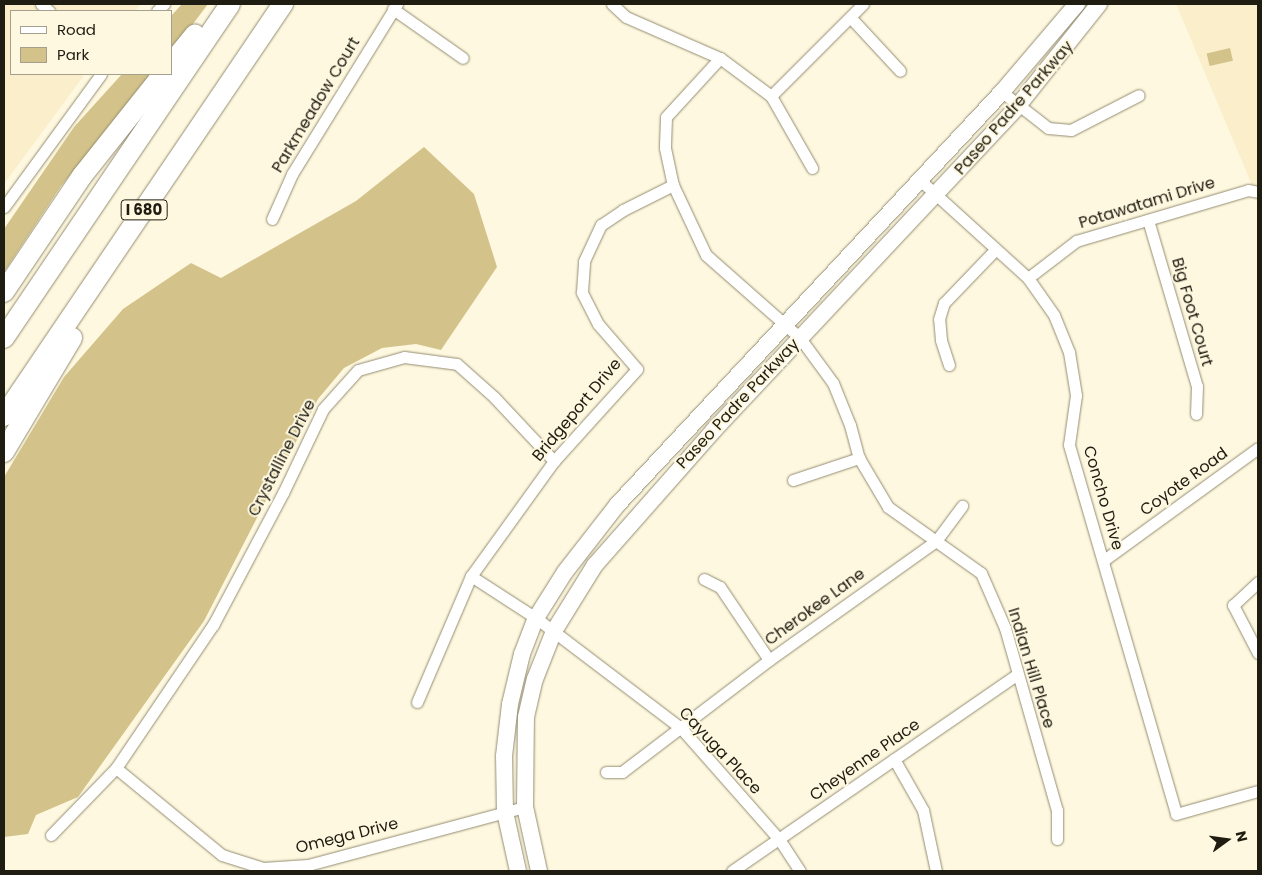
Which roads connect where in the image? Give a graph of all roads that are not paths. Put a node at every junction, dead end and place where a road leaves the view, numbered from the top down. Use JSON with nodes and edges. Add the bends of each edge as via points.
{"nodes":[{"id":1,"x":228,"y":4,"type":"edge"},
{"id":2,"x":283,"y":4,"type":"edge"},
{"id":3,"x":612,"y":4,"type":"edge"},
{"id":4,"x":863,"y":4,"type":"edge"},
{"id":5,"x":1077,"y":4,"type":"edge"},
{"id":6,"x":1099,"y":4,"type":"edge"},
{"id":7,"x":395,"y":6,"type":"edge"},
{"id":8,"x":851,"y":18,"type":"junction"},
{"id":9,"x":463,"y":58,"type":"dead end"},
{"id":10,"x":720,"y":58,"type":"junction"},
{"id":11,"x":172,"y":63,"type":"edge"},
{"id":12,"x":900,"y":71,"type":"dead end"},
{"id":13,"x":100,"y":75,"type":"edge"},
{"id":14,"x":162,"y":75,"type":"edge"},
{"id":15,"x":1002,"y":92,"type":"junction"},
{"id":16,"x":1139,"y":95,"type":"dead end"},
{"id":17,"x":771,"y":96,"type":"junction"},
{"id":18,"x":1018,"y":107,"type":"junction"},
{"id":19,"x":812,"y":168,"type":"dead end"},
{"id":20,"x":920,"y":180,"type":"junction"},
{"id":21,"x":673,"y":185,"type":"junction"},
{"id":22,"x":157,"y":192,"type":"junction"},
{"id":23,"x":1258,"y":192,"type":"edge"},
{"id":24,"x":937,"y":196,"type":"junction"},
{"id":25,"x":4,"y":206,"type":"edge"},
{"id":26,"x":272,"y":220,"type":"dead end"},
{"id":27,"x":1148,"y":220,"type":"junction"},
{"id":28,"x":995,"y":250,"type":"junction"},
{"id":29,"x":1028,"y":278,"type":"junction"},
{"id":30,"x":4,"y":292,"type":"edge"},
{"id":31,"x":785,"y":324,"type":"junction"},
{"id":32,"x":4,"y":338,"type":"edge"},
{"id":33,"x":800,"y":338,"type":"junction"},
{"id":34,"x":949,"y":365,"type":"dead end"},
{"id":35,"x":1196,"y":414,"type":"dead end"},
{"id":36,"x":4,"y":416,"type":"edge"},
{"id":37,"x":1258,"y":448,"type":"edge"},
{"id":38,"x":4,"y":451,"type":"edge"},
{"id":39,"x":859,"y":458,"type":"junction"},
{"id":40,"x":554,"y":461,"type":"junction"},
{"id":41,"x":793,"y":480,"type":"dead end"},
{"id":42,"x":962,"y":506,"type":"dead end"},
{"id":43,"x":936,"y":541,"type":"junction"},
{"id":44,"x":1104,"y":560,"type":"junction"},
{"id":45,"x":471,"y":576,"type":"junction"},
{"id":46,"x":704,"y":579,"type":"dead end"},
{"id":47,"x":1258,"y":582,"type":"edge"},
{"id":48,"x":536,"y":618,"type":"junction"},
{"id":49,"x":554,"y":631,"type":"junction"},
{"id":50,"x":1258,"y":653,"type":"edge"},
{"id":51,"x":769,"y":660,"type":"junction"},
{"id":52,"x":1016,"y":675,"type":"junction"},
{"id":53,"x":417,"y":702,"type":"dead end"},
{"id":54,"x":681,"y":728,"type":"junction"},
{"id":55,"x":894,"y":759,"type":"junction"},
{"id":56,"x":116,"y":768,"type":"junction"},
{"id":57,"x":606,"y":772,"type":"dead end"},
{"id":58,"x":1258,"y":790,"type":"edge"},
{"id":59,"x":525,"y":806,"type":"junction"},
{"id":60,"x":505,"y":812,"type":"junction"},
{"id":61,"x":51,"y":835,"type":"dead end"},
{"id":62,"x":779,"y":839,"type":"junction"},
{"id":63,"x":1058,"y":839,"type":"dead end"},
{"id":64,"x":309,"y":868,"type":"edge"},
{"id":65,"x":518,"y":871,"type":"edge"},
{"id":66,"x":539,"y":871,"type":"edge"},
{"id":67,"x":732,"y":871,"type":"edge"},
{"id":68,"x":800,"y":871,"type":"edge"},
{"id":69,"x":936,"y":871,"type":"edge"}],
"edges":[{"from":1,"to":11,"type":"highway","via":[[214,13]]},
{"from":1,"to":32,"type":"highway","number":"I 680"},
{"from":2,"to":22,"type":"highway","number":"I 680"},
{"from":3,"to":10,"type":"street","via":[[626,17]]},
{"from":4,"to":8,"type":"street"},
{"from":5,"to":15,"type":"main road","name":"Paseo Padre Parkway"},
{"from":6,"to":18,"type":"main road","name":"Paseo Padre Parkway"},
{"from":7,"to":9,"type":"street"},
{"from":7,"to":26,"type":"street","name":"Parkmeadow Court","via":[[292,174]]},
{"from":8,"to":12,"type":"street"},
{"from":8,"to":17,"type":"street"},
{"from":10,"to":17,"type":"street"},
{"from":10,"to":21,"type":"street","name":"Indian Hill Place","via":[[666,116],[665,148]]},
{"from":13,"to":25,"type":"street"},
{"from":14,"to":30,"type":"highway","via":[[82,176]]},
{"from":15,"to":18,"type":"street"},
{"from":15,"to":20,"type":"main road","name":"Paseo Padre Parkway"},
{"from":16,"to":18,"type":"street","via":[[1071,130],[1048,128]]},
{"from":17,"to":19,"type":"street"},
{"from":18,"to":24,"type":"main road","name":"Paseo Padre Parkway"},
{"from":20,"to":24,"type":"street","name":"Concho Drive"},
{"from":20,"to":31,"type":"main road","name":"Paseo Padre Parkway"},
{"from":21,"to":31,"type":"street","name":"Indian Hill Place","via":[[706,255]]},
{"from":21,"to":40,"type":"street","name":"Bridgeport Drive","via":[[601,225],[584,261],[582,292],[598,324],[637,369]]},
{"from":22,"to":36,"type":"highway","number":"I 680"},
{"from":22,"to":38,"type":"highway"},
{"from":23,"to":27,"type":"street","name":"Potawatami Drive","via":[[1248,190]]},
{"from":24,"to":28,"type":"street","name":"Concho Drive"},
{"from":24,"to":33,"type":"main road","name":"Paseo Padre Parkway"},
{"from":27,"to":29,"type":"street","name":"Potawatami Drive","via":[[1076,241]]},
{"from":27,"to":35,"type":"street","name":"Big Foot Court","via":[[1197,386]]},
{"from":28,"to":29,"type":"street","name":"Concho Drive"},
{"from":28,"to":34,"type":"street","via":[[944,303],[939,319],[941,340]]},
{"from":29,"to":44,"type":"street","name":"Concho Drive","via":[[1054,315],[1069,352],[1076,395],[1070,445]]},
{"from":31,"to":33,"type":"street","name":"Indian Hill Place"},
{"from":31,"to":48,"type":"main road","name":"Paseo Padre Parkway","via":[[618,504],[565,572]]},
{"from":33,"to":39,"type":"street","name":"Indian Hill Place","via":[[833,383]]},
{"from":33,"to":49,"type":"main road","name":"Paseo Padre Parkway","via":[[622,530],[595,565]]},
{"from":37,"to":44,"type":"street","name":"Coyote Road"},
{"from":39,"to":41,"type":"street"},
{"from":39,"to":43,"type":"street","name":"Indian Hill Place","via":[[888,507]]},
{"from":40,"to":45,"type":"street","name":"Bridgeport Drive"},
{"from":40,"to":56,"type":"street","name":"Crystalline Drive","via":[[494,397],[457,364],[404,357],[358,370],[322,409],[283,493],[213,625]]},
{"from":42,"to":43,"type":"street","name":"Cherokee Lane"},
{"from":43,"to":51,"type":"street","name":"Cherokee Lane"},
{"from":43,"to":52,"type":"street","name":"Indian Hill Place","via":[[981,573],[1005,628]]},
{"from":44,"to":58,"type":"street","name":"Concho Drive","via":[[1176,814]]},
{"from":45,"to":48,"type":"street","name":"Cayuga Place"},
{"from":45,"to":53,"type":"street","name":"Bridgeport Drive"},
{"from":46,"to":51,"type":"street","via":[[720,586]]},
{"from":47,"to":50,"type":"street","via":[[1233,605]]},
{"from":48,"to":49,"type":"street","name":"Cayuga Place"},
{"from":48,"to":60,"type":"main road","name":"Paseo Padre Parkway","via":[[522,654],[510,704],[504,756]]},
{"from":49,"to":54,"type":"street","name":"Cayuga Place"},
{"from":49,"to":59,"type":"main road","name":"Paseo Padre Parkway","via":[[535,679],[526,717]]},
{"from":51,"to":54,"type":"street","name":"Cherokee Lane"},
{"from":52,"to":55,"type":"street","name":"Cheyenne Place"},
{"from":52,"to":63,"type":"street","name":"Indian Hill Place","via":[[1057,810]]},
{"from":54,"to":57,"type":"street","name":"Cherokee Lane","via":[[622,772]]},
{"from":54,"to":62,"type":"street","name":"Cayuga Place"},
{"from":55,"to":62,"type":"street","name":"Cheyenne Place"},
{"from":55,"to":69,"type":"street","via":[[923,810]]},
{"from":56,"to":61,"type":"street","name":"Crystalline Drive"},
{"from":56,"to":64,"type":"street","name":"Omega Drive","via":[[222,855],[262,868]]},
{"from":59,"to":60,"type":"street","name":"Omega Drive"},
{"from":59,"to":66,"type":"main road","name":"Paseo Padre Parkway"},
{"from":60,"to":64,"type":"street","name":"Omega Drive"},
{"from":60,"to":65,"type":"main road","name":"Paseo Padre Parkway"},
{"from":62,"to":67,"type":"street","name":"Cheyenne Place"},
{"from":62,"to":68,"type":"street","name":"Cayuga Place"}]}
